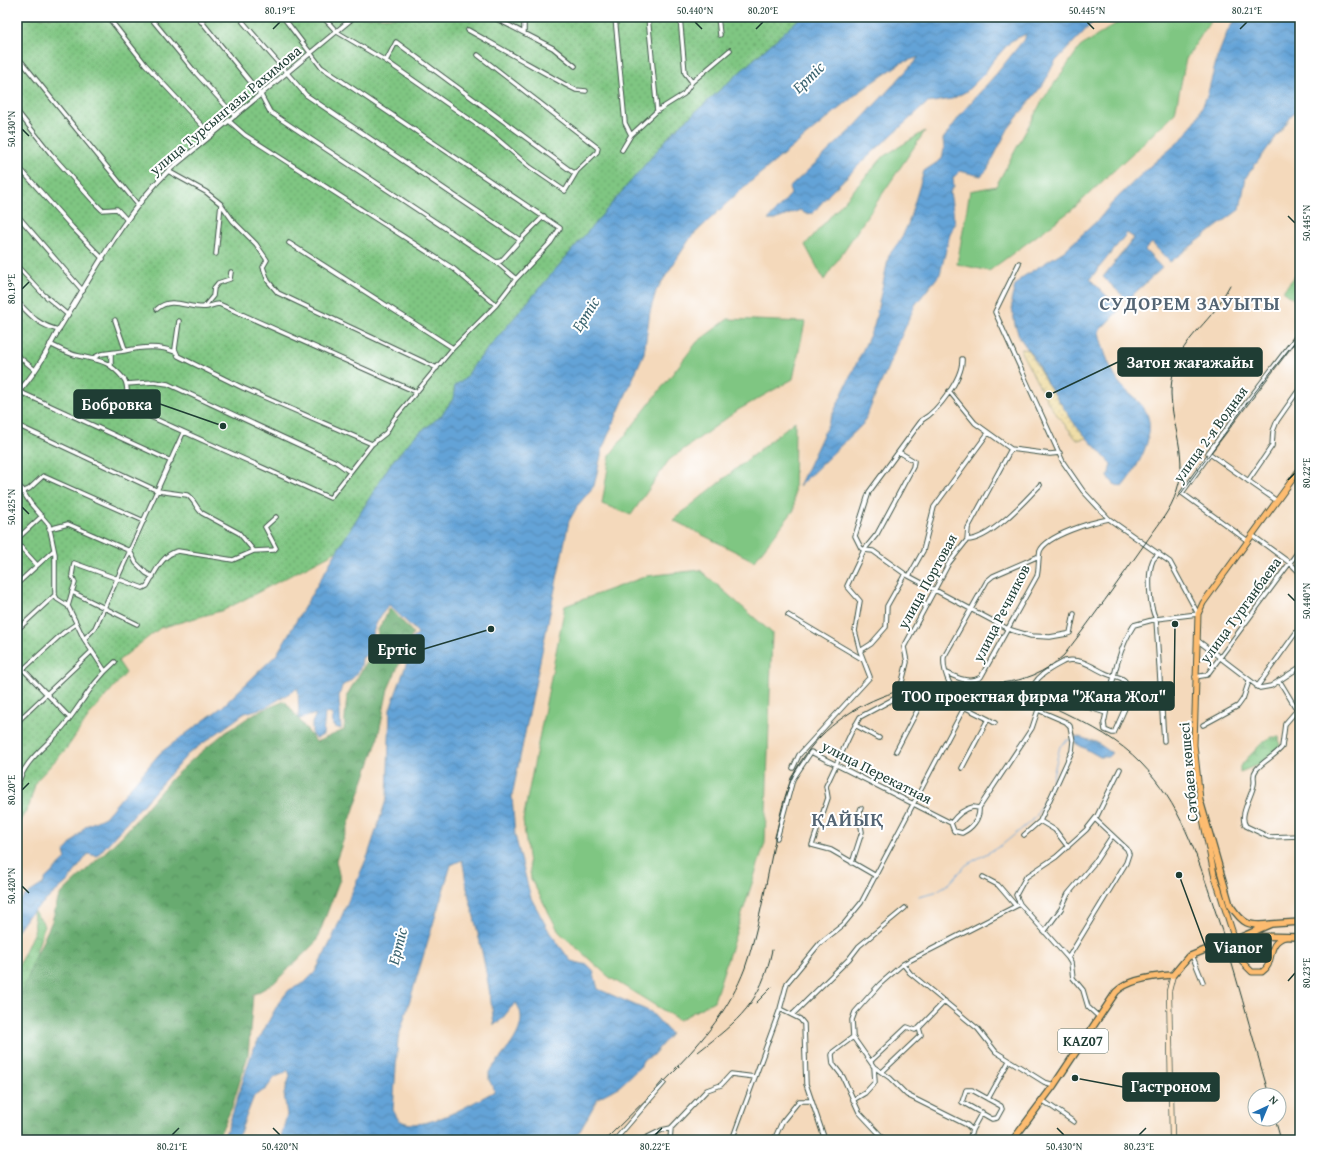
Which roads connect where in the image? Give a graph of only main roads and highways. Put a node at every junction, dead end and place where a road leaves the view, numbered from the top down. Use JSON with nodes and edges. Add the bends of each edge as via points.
{"nodes":[{"id":1,"x":1300,"y":469,"type":"edge"},
{"id":2,"x":1201,"y":804,"type":"junction"},
{"id":3,"x":1300,"y":922,"type":"edge"},
{"id":4,"x":1271,"y":924,"type":"junction"},
{"id":5,"x":1254,"y":936,"type":"junction"},
{"id":6,"x":1242,"y":937,"type":"junction"},
{"id":7,"x":1272,"y":937,"type":"junction"},
{"id":8,"x":1286,"y":937,"type":"junction"},
{"id":9,"x":1300,"y":937,"type":"edge"},
{"id":10,"x":1270,"y":957,"type":"junction"},
{"id":11,"x":1173,"y":975,"type":"junction"},
{"id":12,"x":1013,"y":1140,"type":"edge"},
{"id":13,"x":1172,"y":1140,"type":"edge"}],
"edges":[{"from":1,"to":2,"type":"main road","name":"Сәтбаев көшесі","via":[[1203,603],[1198,614],[1194,745]]},
{"from":2,"to":4,"type":"highway","via":[[1230,905],[1244,922],[1254,926]]},
{"from":2,"to":10,"type":"main road","name":"Сәтбаев көшесі","via":[[1214,874],[1242,962],[1247,969],[1258,973],[1266,970]]},
{"from":3,"to":4,"type":"highway"},
{"from":4,"to":6,"type":"highway"},
{"from":4,"to":7,"type":"highway","via":[[1267,931]]},
{"from":5,"to":6,"type":"highway"},
{"from":5,"to":7,"type":"highway"},
{"from":5,"to":10,"type":"main road","via":[[1261,941]]},
{"from":6,"to":11,"type":"highway","bridge":true,"via":[[1192,954]]},
{"from":7,"to":8,"type":"highway"},
{"from":8,"to":9,"type":"highway"},
{"from":8,"to":10,"type":"main road","name":"Сәтбаев көшесі","via":[[1279,939],[1274,945]]},
{"from":11,"to":12,"type":"highway","number":"KAZ07","via":[[1148,978],[1122,986]]},
{"from":11,"to":13,"type":"main road","via":[[1169,991]]}]}
